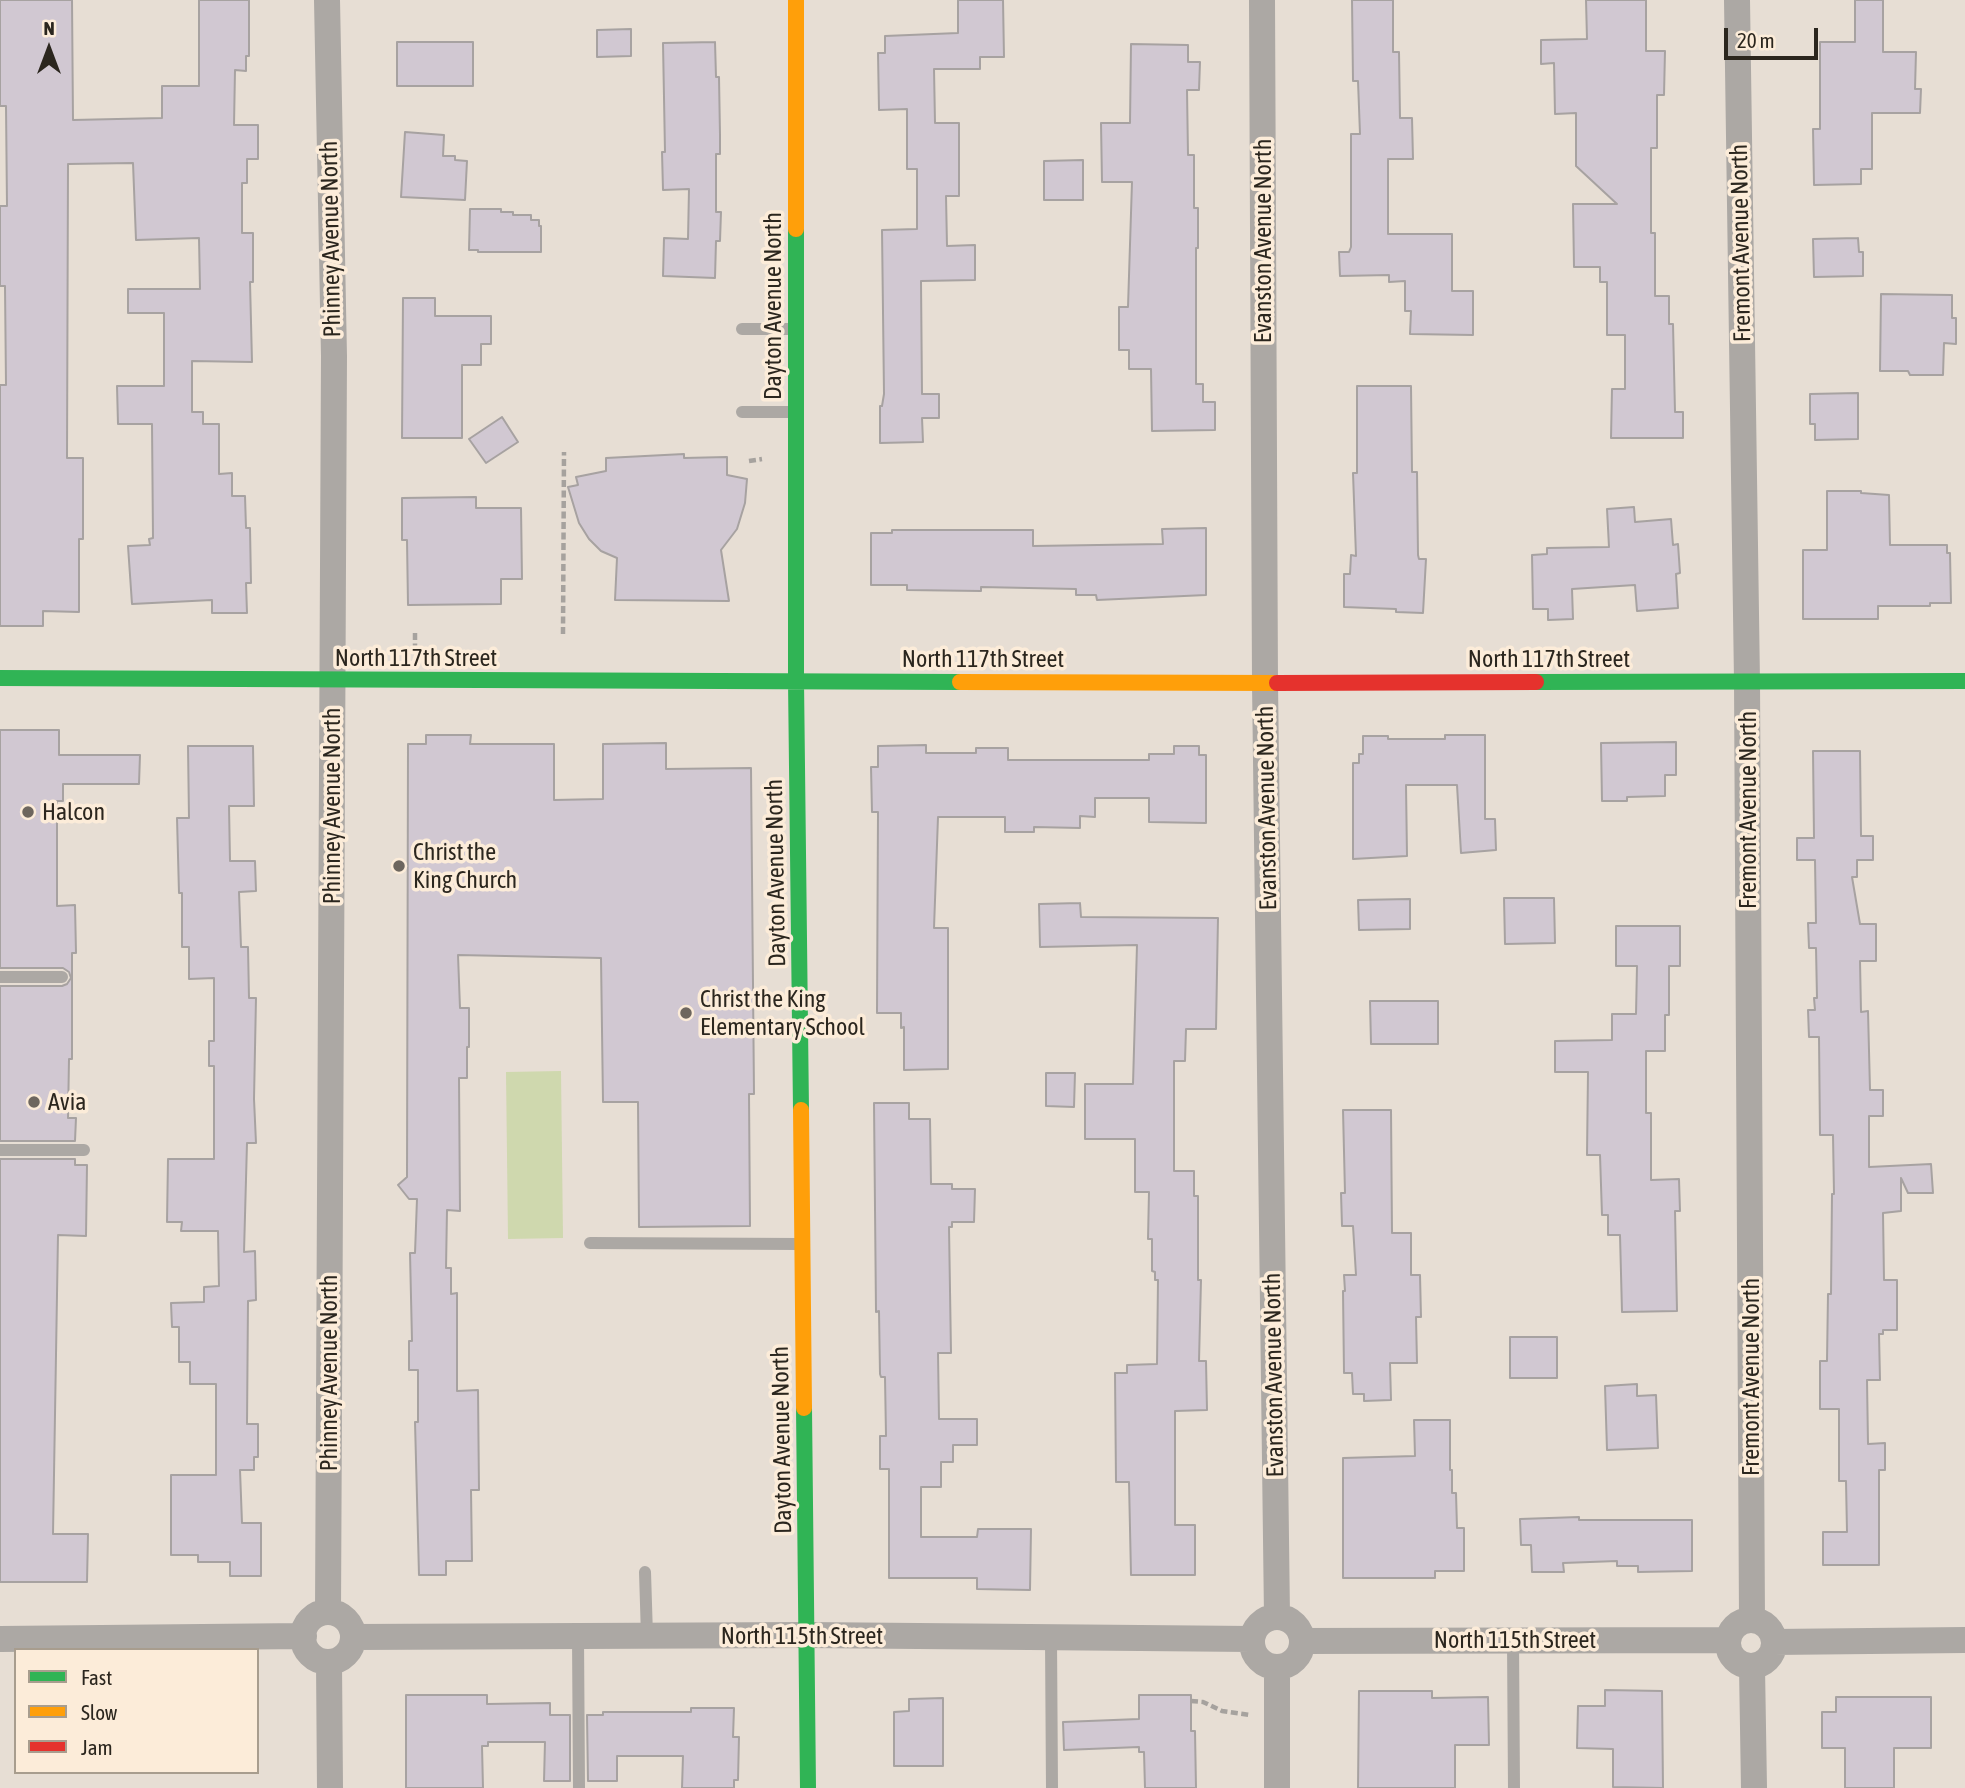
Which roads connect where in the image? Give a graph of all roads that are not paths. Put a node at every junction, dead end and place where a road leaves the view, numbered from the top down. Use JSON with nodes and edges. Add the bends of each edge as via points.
{"nodes":[{"id":1,"x":327,"y":0,"type":"edge"},
{"id":2,"x":796,"y":0,"type":"edge"},
{"id":3,"x":1262,"y":0,"type":"edge"},
{"id":4,"x":1737,"y":0,"type":"edge"},
{"id":5,"x":743,"y":329,"type":"dead end"},
{"id":6,"x":796,"y":329,"type":"junction"},
{"id":7,"x":743,"y":412,"type":"dead end"},
{"id":8,"x":796,"y":412,"type":"junction"},
{"id":9,"x":0,"y":678,"type":"edge"},
{"id":10,"x":332,"y":681,"type":"junction"},
{"id":11,"x":796,"y":681,"type":"junction"},
{"id":12,"x":1747,"y":681,"type":"junction"},
{"id":13,"x":1965,"y":681,"type":"edge"},
{"id":14,"x":1265,"y":683,"type":"junction"},
{"id":15,"x":0,"y":977,"type":"edge"},
{"id":16,"x":62,"y":977,"type":"dead end"},
{"id":17,"x":0,"y":1150,"type":"edge"},
{"id":18,"x":84,"y":1150,"type":"dead end"},
{"id":19,"x":590,"y":1243,"type":"dead end"},
{"id":20,"x":803,"y":1244,"type":"junction"},
{"id":21,"x":645,"y":1572,"type":"dead end"},
{"id":22,"x":328,"y":1612,"type":"junction"},
{"id":23,"x":1277,"y":1616,"type":"junction"},
{"id":24,"x":1752,"y":1620,"type":"junction"},
{"id":25,"x":807,"y":1634,"type":"junction"},
{"id":26,"x":304,"y":1636,"type":"junction"},
{"id":27,"x":578,"y":1636,"type":"junction"},
{"id":28,"x":647,"y":1636,"type":"junction"},
{"id":29,"x":354,"y":1637,"type":"junction"},
{"id":30,"x":0,"y":1639,"type":"edge"},
{"id":31,"x":1051,"y":1639,"type":"junction"},
{"id":32,"x":1251,"y":1639,"type":"junction"},
{"id":33,"x":1513,"y":1640,"type":"junction"},
{"id":34,"x":1728,"y":1640,"type":"junction"},
{"id":35,"x":1965,"y":1640,"type":"edge"},
{"id":36,"x":1302,"y":1641,"type":"junction"},
{"id":37,"x":1774,"y":1643,"type":"junction"},
{"id":38,"x":329,"y":1662,"type":"junction"},
{"id":39,"x":1277,"y":1667,"type":"junction"},
{"id":40,"x":1752,"y":1667,"type":"junction"},
{"id":41,"x":330,"y":1788,"type":"edge"},
{"id":42,"x":579,"y":1788,"type":"edge"},
{"id":43,"x":808,"y":1788,"type":"edge"},
{"id":44,"x":1052,"y":1788,"type":"edge"},
{"id":45,"x":1276,"y":1788,"type":"edge"},
{"id":46,"x":1514,"y":1788,"type":"edge"},
{"id":47,"x":1754,"y":1788,"type":"edge"}],
"edges":[{"from":1,"to":10,"type":"street","name":"Phinney Avenue North","via":[[334,356]]},
{"from":2,"to":6,"type":"street","name":"Dayton Avenue North"},
{"from":3,"to":14,"type":"street","name":"Evanston Avenue North"},
{"from":4,"to":12,"type":"street","name":"Fremont Avenue North"},
{"from":5,"to":6,"type":"lane"},
{"from":6,"to":8,"type":"street","name":"Dayton Avenue North"},
{"from":7,"to":8,"type":"lane"},
{"from":8,"to":11,"type":"street","name":"Dayton Avenue North"},
{"from":9,"to":10,"type":"street","name":"North 117th Street"},
{"from":10,"to":11,"type":"street","name":"North 117th Street"},
{"from":10,"to":22,"type":"street","name":"Phinney Avenue North"},
{"from":11,"to":14,"type":"street","name":"North 117th Street"},
{"from":11,"to":20,"type":"street","name":"Dayton Avenue North"},
{"from":12,"to":13,"type":"street","name":"North 117th Street"},
{"from":12,"to":14,"type":"street","name":"North 117th Street"},
{"from":12,"to":24,"type":"street","name":"Fremont Avenue North"},
{"from":14,"to":23,"type":"street","name":"Evanston Avenue North"},
{"from":15,"to":16,"type":"lane"},
{"from":17,"to":18,"type":"lane"},
{"from":19,"to":20,"type":"lane"},
{"from":20,"to":25,"type":"street","name":"Dayton Avenue North"},
{"from":21,"to":28,"type":"lane"},
{"from":22,"to":26,"type":"street","via":[[311,1619]]},
{"from":22,"to":29,"type":"street","via":[[348,1621]]},
{"from":23,"to":32,"type":"street","via":[[1261,1621]]},
{"from":23,"to":36,"type":"street","via":[[1293,1621]]},
{"from":24,"to":34,"type":"street","via":[[1737,1625]]},
{"from":24,"to":37,"type":"street","via":[[1766,1625]]},
{"from":25,"to":28,"type":"street","name":"North 115th Street"},
{"from":25,"to":31,"type":"street","name":"North 115th Street"},
{"from":25,"to":43,"type":"street","name":"Dayton Avenue North"},
{"from":26,"to":30,"type":"street"},
{"from":26,"to":38,"type":"street","via":[[312,1656]]},
{"from":27,"to":28,"type":"street","name":"North 115th Street"},
{"from":27,"to":29,"type":"street","name":"North 115th Street"},
{"from":27,"to":42,"type":"lane"},
{"from":29,"to":38,"type":"street","via":[[348,1653]]},
{"from":31,"to":32,"type":"street","name":"North 115th Street"},
{"from":31,"to":44,"type":"lane"},
{"from":32,"to":39,"type":"street","via":[[1258,1659]]},
{"from":33,"to":34,"type":"street","name":"North 115th Street"},
{"from":33,"to":36,"type":"street","name":"North 115th Street"},
{"from":33,"to":46,"type":"lane"},
{"from":34,"to":40,"type":"street","via":[[1734,1659]]},
{"from":35,"to":37,"type":"street"},
{"from":36,"to":39,"type":"street","via":[[1296,1658]]},
{"from":37,"to":40,"type":"street","via":[[1769,1659]]},
{"from":38,"to":41,"type":"street"},
{"from":39,"to":45,"type":"street"},
{"from":40,"to":47,"type":"street"}]}
